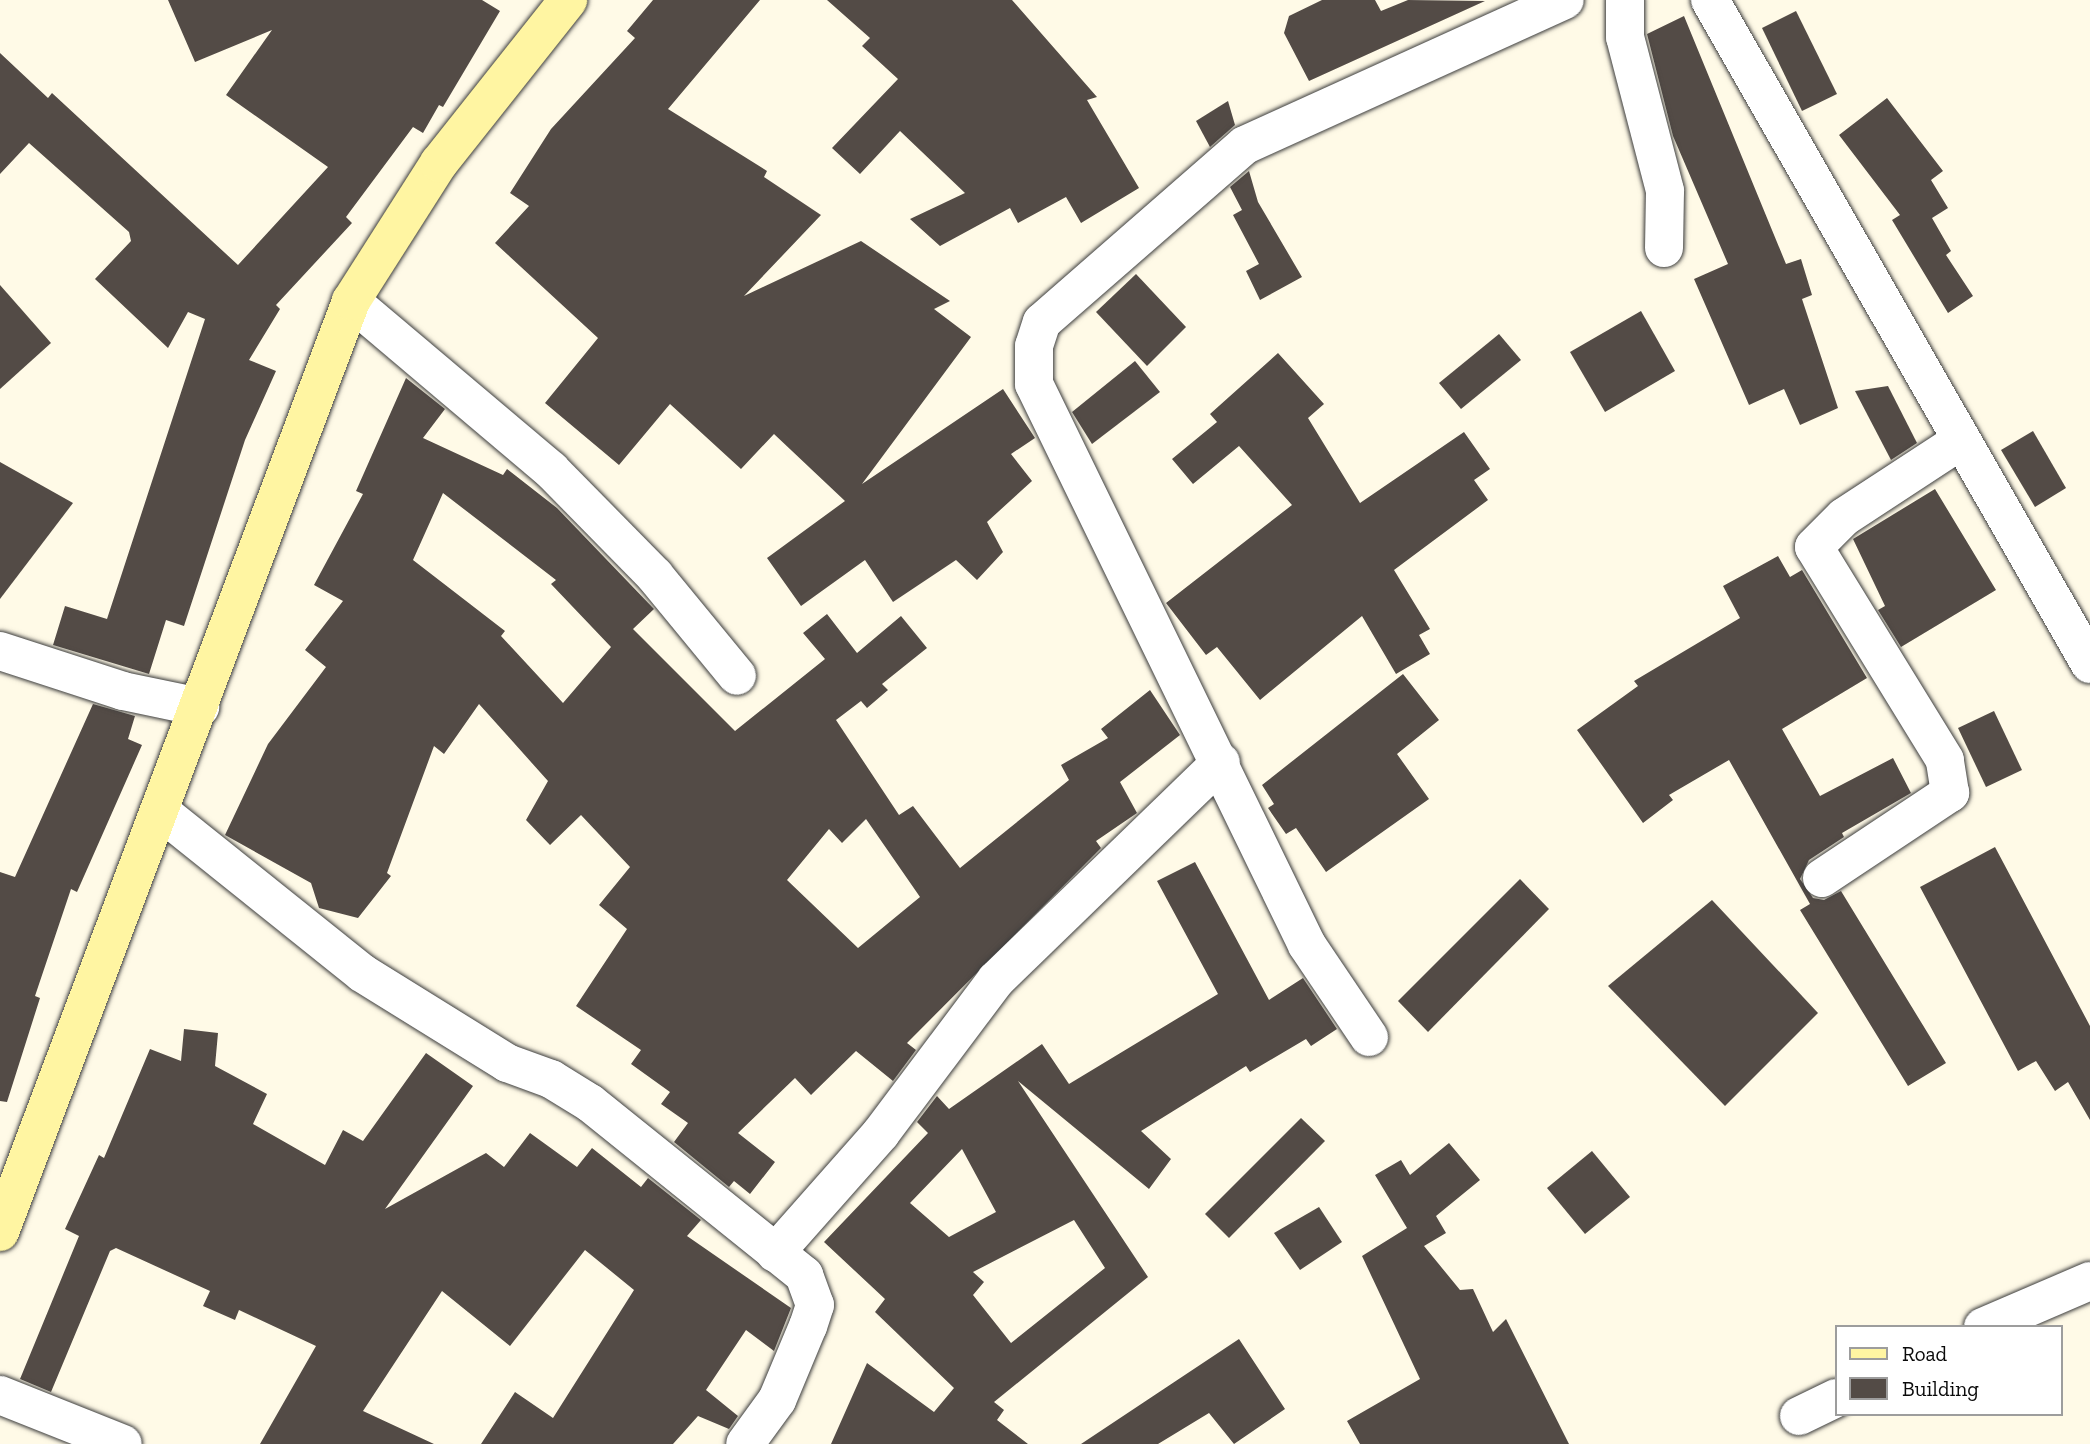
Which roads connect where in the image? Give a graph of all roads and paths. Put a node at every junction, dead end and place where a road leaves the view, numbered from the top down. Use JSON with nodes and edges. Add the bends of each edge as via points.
{"nodes":[{"id":1,"x":568,"y":0,"type":"edge"},
{"id":2,"x":1566,"y":0,"type":"edge"},
{"id":3,"x":1625,"y":0,"type":"edge"},
{"id":4,"x":1710,"y":0,"type":"edge"},
{"id":5,"x":1664,"y":248,"type":"dead end"},
{"id":6,"x":351,"y":301,"type":"junction"},
{"id":7,"x":1960,"y":441,"type":"junction"},
{"id":8,"x":0,"y":651,"type":"edge"},
{"id":9,"x":2090,"y":664,"type":"edge"},
{"id":10,"x":737,"y":676,"type":"dead end"},
{"id":11,"x":200,"y":707,"type":"junction"},
{"id":12,"x":1221,"y":762,"type":"junction"},
{"id":13,"x":160,"y":811,"type":"junction"},
{"id":14,"x":1822,"y":878,"type":"dead end"},
{"id":15,"x":1369,"y":1037,"type":"dead end"},
{"id":16,"x":0,"y":1232,"type":"edge"},
{"id":17,"x":775,"y":1253,"type":"junction"},
{"id":18,"x":2090,"y":1281,"type":"edge"},
{"id":19,"x":1988,"y":1325,"type":"edge"},
{"id":20,"x":0,"y":1395,"type":"edge"},
{"id":21,"x":1834,"y":1399,"type":"edge"},
{"id":22,"x":1799,"y":1416,"type":"dead end"},
{"id":23,"x":122,"y":1444,"type":"edge"},
{"id":24,"x":745,"y":1444,"type":"edge"}],
"edges":[{"from":1,"to":6,"type":"street","via":[[439,163]]},
{"from":2,"to":12,"type":"street","via":[[1245,145],[1042,321],[1034,346],[1034,384]]},
{"from":3,"to":5,"type":"street","via":[[1625,37],[1665,191]]},
{"from":4,"to":7,"type":"street"},
{"from":6,"to":10,"type":"street","via":[[551,470],[655,576]]},
{"from":6,"to":11,"type":"street"},
{"from":7,"to":9,"type":"street"},
{"from":7,"to":14,"type":"street","via":[[1844,517],[1814,547],[1945,760],[1950,793]]},
{"from":8,"to":11,"type":"street","via":[[123,691]]},
{"from":11,"to":13,"type":"street"},
{"from":12,"to":15,"type":"street","via":[[1307,945]]},
{"from":12,"to":17,"type":"street","via":[[996,980],[881,1133]]},
{"from":13,"to":16,"type":"street"},
{"from":13,"to":17,"type":"street","via":[[362,973],[507,1063],[590,1103]]},
{"from":17,"to":24,"type":"street","via":[[804,1275],[815,1305],[776,1400]]},
{"from":18,"to":19,"type":"street"},
{"from":20,"to":23,"type":"street"},
{"from":21,"to":22,"type":"street"}]}
